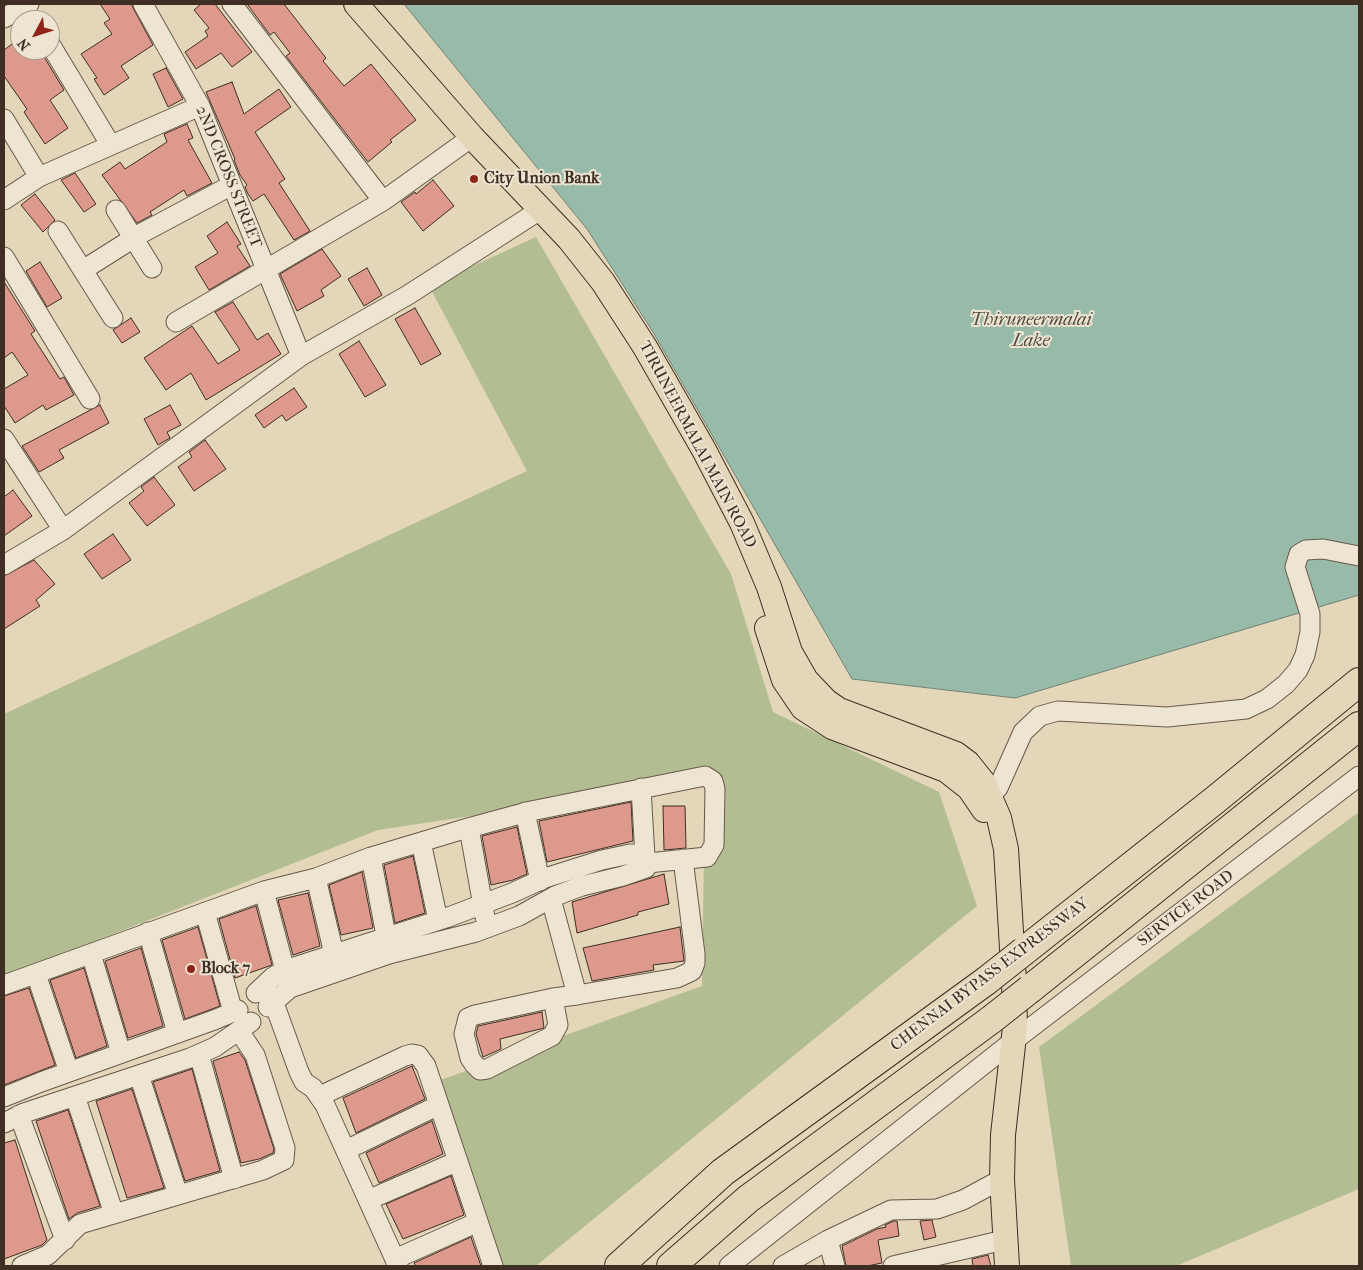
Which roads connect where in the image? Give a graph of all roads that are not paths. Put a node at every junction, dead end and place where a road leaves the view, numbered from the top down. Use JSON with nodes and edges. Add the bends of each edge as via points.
{"nodes":[{"id":1,"x":143,"y":4,"type":"edge"},
{"id":2,"x":232,"y":4,"type":"edge"},
{"id":3,"x":356,"y":4,"type":"edge"},
{"id":4,"x":60,"y":60,"type":"edge"},
{"id":5,"x":200,"y":106,"type":"junction"},
{"id":6,"x":4,"y":119,"type":"edge"},
{"id":7,"x":472,"y":137,"type":"junction"},
{"id":8,"x":110,"y":144,"type":"junction"},
{"id":9,"x":39,"y":177,"type":"junction"},
{"id":10,"x":232,"y":185,"type":"junction"},
{"id":11,"x":4,"y":200,"type":"edge"},
{"id":12,"x":383,"y":201,"type":"junction"},
{"id":13,"x":116,"y":210,"type":"dead end"},
{"id":14,"x":540,"y":210,"type":"junction"},
{"id":15,"x":58,"y":231,"type":"dead end"},
{"id":16,"x":136,"y":236,"type":"junction"},
{"id":17,"x":4,"y":257,"type":"edge"},
{"id":18,"x":152,"y":268,"type":"dead end"},
{"id":19,"x":84,"y":270,"type":"junction"},
{"id":20,"x":265,"y":271,"type":"junction"},
{"id":21,"x":113,"y":318,"type":"dead end"},
{"id":22,"x":176,"y":322,"type":"dead end"},
{"id":23,"x":301,"y":356,"type":"junction"},
{"id":24,"x":90,"y":398,"type":"dead end"},
{"id":25,"x":5,"y":445,"type":"edge"},
{"id":26,"x":63,"y":530,"type":"junction"},
{"id":27,"x":1359,"y":556,"type":"edge"},
{"id":28,"x":4,"y":564,"type":"edge"},
{"id":29,"x":1359,"y":682,"type":"edge"},
{"id":30,"x":1359,"y":726,"type":"edge"},
{"id":31,"x":1359,"y":776,"type":"edge"},
{"id":32,"x":641,"y":788,"type":"junction"},
{"id":33,"x":985,"y":800,"type":"junction"},
{"id":34,"x":525,"y":812,"type":"junction"},
{"id":35,"x":469,"y":828,"type":"junction"},
{"id":36,"x":421,"y":842,"type":"junction"},
{"id":37,"x":371,"y":857,"type":"junction"},
{"id":38,"x":683,"y":859,"type":"junction"},
{"id":39,"x":646,"y":860,"type":"junction"},
{"id":40,"x":316,"y":878,"type":"junction"},
{"id":41,"x":540,"y":880,"type":"junction"},
{"id":42,"x":264,"y":891,"type":"junction"},
{"id":43,"x":551,"y":899,"type":"junction"},
{"id":44,"x":482,"y":904,"type":"junction"},
{"id":45,"x":205,"y":912,"type":"junction"},
{"id":46,"x":438,"y":920,"type":"junction"},
{"id":47,"x":487,"y":928,"type":"junction"},
{"id":48,"x":148,"y":932,"type":"junction"},
{"id":49,"x":387,"y":935,"type":"junction"},
{"id":50,"x":91,"y":954,"type":"junction"},
{"id":51,"x":334,"y":954,"type":"junction"},
{"id":52,"x":390,"y":954,"type":"junction"},
{"id":53,"x":285,"y":970,"type":"junction"},
{"id":54,"x":36,"y":974,"type":"junction"},
{"id":55,"x":4,"y":984,"type":"edge"},
{"id":56,"x":290,"y":988,"type":"junction"},
{"id":57,"x":576,"y":995,"type":"junction"},
{"id":58,"x":553,"y":998,"type":"junction"},
{"id":59,"x":266,"y":1001,"type":"junction"},
{"id":60,"x":240,"y":1019,"type":"junction"},
{"id":61,"x":176,"y":1034,"type":"junction"},
{"id":62,"x":1012,"y":1042,"type":"junction"},
{"id":63,"x":121,"y":1053,"type":"junction"},
{"id":64,"x":199,"y":1054,"type":"junction"},
{"id":65,"x":69,"y":1072,"type":"junction"},
{"id":66,"x":139,"y":1075,"type":"junction"},
{"id":67,"x":50,"y":1078,"type":"junction"},
{"id":68,"x":5,"y":1092,"type":"edge"},
{"id":69,"x":76,"y":1096,"type":"junction"},
{"id":70,"x":320,"y":1096,"type":"junction"},
{"id":71,"x":58,"y":1102,"type":"junction"},
{"id":72,"x":439,"y":1105,"type":"junction"},
{"id":73,"x":12,"y":1119,"type":"edge"},
{"id":74,"x":346,"y":1150,"type":"junction"},
{"id":75,"x":458,"y":1161,"type":"junction"},
{"id":76,"x":1002,"y":1178,"type":"junction"},
{"id":77,"x":234,"y":1179,"type":"junction"},
{"id":78,"x":178,"y":1195,"type":"junction"},
{"id":79,"x":368,"y":1200,"type":"junction"},
{"id":80,"x":114,"y":1214,"type":"junction"},
{"id":81,"x":478,"y":1222,"type":"junction"},
{"id":82,"x":65,"y":1240,"type":"junction"},
{"id":83,"x":828,"y":1240,"type":"junction"},
{"id":84,"x":1004,"y":1240,"type":"junction"},
{"id":85,"x":396,"y":1263,"type":"edge"},
{"id":86,"x":22,"y":1266,"type":"edge"},
{"id":87,"x":493,"y":1266,"type":"edge"},
{"id":88,"x":619,"y":1266,"type":"edge"},
{"id":89,"x":671,"y":1266,"type":"edge"},
{"id":90,"x":729,"y":1266,"type":"edge"},
{"id":91,"x":783,"y":1266,"type":"edge"},
{"id":92,"x":835,"y":1266,"type":"edge"},
{"id":93,"x":893,"y":1266,"type":"edge"},
{"id":94,"x":1007,"y":1266,"type":"edge"}],
"edges":[{"from":1,"to":5,"type":"street","name":"2ND CROSS STREET"},
{"from":2,"to":12,"type":"street"},
{"from":3,"to":7,"type":"main road","name":"TIRUNEERMALAI MAIN ROAD"},
{"from":4,"to":8,"type":"street"},
{"from":5,"to":8,"type":"street"},
{"from":5,"to":10,"type":"street","name":"2ND CROSS STREET"},
{"from":6,"to":9,"type":"street"},
{"from":7,"to":12,"type":"street"},
{"from":7,"to":14,"type":"main road","name":"TIRUNEERMALAI MAIN ROAD"},
{"from":8,"to":9,"type":"street"},
{"from":9,"to":11,"type":"street"},
{"from":10,"to":16,"type":"street"},
{"from":10,"to":20,"type":"street","name":"2ND CROSS STREET"},
{"from":12,"to":20,"type":"street"},
{"from":13,"to":16,"type":"street"},
{"from":14,"to":23,"type":"street","via":[[408,295]]},
{"from":14,"to":33,"type":"main road","name":"TIRUNEERMALAI MAIN ROAD","via":[[599,295],[704,481],[750,578],[779,668],[796,700],[812,716],[832,727],[946,770]]},
{"from":15,"to":19,"type":"street"},
{"from":16,"to":18,"type":"street"},
{"from":16,"to":19,"type":"street"},
{"from":17,"to":24,"type":"street"},
{"from":19,"to":21,"type":"street"},
{"from":20,"to":22,"type":"street"},
{"from":20,"to":23,"type":"street","name":"2ND CROSS STREET"},
{"from":23,"to":26,"type":"street"},
{"from":25,"to":26,"type":"street"},
{"from":26,"to":28,"type":"street"},
{"from":27,"to":33,"type":"street","via":[[1323,549],[1306,550],[1300,554],[1296,567],[1310,614],[1305,655],[1286,684],[1267,698],[1240,710],[1167,717],[1058,711],[1040,716],[1023,732],[998,788]]},
{"from":29,"to":88,"type":"highway","name":"CHENNAI BYPASS EXPRESSWAY","bridge":true,"via":[[986,982],[723,1172]]},
{"from":30,"to":89,"type":"highway","name":"CHENNAI BYPASS EXPRESSWAY","bridge":true,"via":[[992,1019],[748,1199]]},
{"from":31,"to":62,"type":"street","name":"SERVICE ROAD"},
{"from":32,"to":34,"type":"street"},
{"from":32,"to":38,"type":"street","via":[[705,776],[713,781],[714,845],[707,857]]},
{"from":32,"to":39,"type":"street"},
{"from":33,"to":62,"type":"main road","name":"TIRUNEERMALAI MAIN ROAD","via":[[996,849],[1004,986]]},
{"from":34,"to":35,"type":"street"},
{"from":34,"to":41,"type":"street"},
{"from":35,"to":36,"type":"street"},
{"from":35,"to":44,"type":"street"},
{"from":36,"to":37,"type":"street"},
{"from":36,"to":46,"type":"street"},
{"from":37,"to":40,"type":"street"},
{"from":37,"to":49,"type":"street"},
{"from":38,"to":39,"type":"street"},
{"from":38,"to":57,"type":"street","via":[[695,954],[692,971],[677,978]]},
{"from":39,"to":41,"type":"street","via":[[639,854],[602,860]]},
{"from":39,"to":43,"type":"street","via":[[646,868],[582,886]]},
{"from":40,"to":42,"type":"street"},
{"from":40,"to":51,"type":"street"},
{"from":41,"to":44,"type":"street"},
{"from":42,"to":45,"type":"street"},
{"from":42,"to":53,"type":"street"},
{"from":43,"to":47,"type":"street"},
{"from":43,"to":57,"type":"street"},
{"from":44,"to":46,"type":"street"},
{"from":44,"to":47,"type":"street"},
{"from":45,"to":48,"type":"street"},
{"from":45,"to":60,"type":"street"},
{"from":46,"to":49,"type":"street"},
{"from":47,"to":52,"type":"street"},
{"from":48,"to":50,"type":"street"},
{"from":48,"to":61,"type":"street"},
{"from":49,"to":51,"type":"street"},
{"from":49,"to":52,"type":"street"},
{"from":50,"to":54,"type":"street"},
{"from":50,"to":63,"type":"street"},
{"from":51,"to":53,"type":"street"},
{"from":52,"to":56,"type":"street"},
{"from":53,"to":56,"type":"street"},
{"from":53,"to":59,"type":"street","via":[[273,977]]},
{"from":54,"to":55,"type":"street"},
{"from":54,"to":65,"type":"street"},
{"from":56,"to":59,"type":"street"},
{"from":57,"to":58,"type":"street"},
{"from":58,"to":58,"type":"street","via":[[468,1018],[464,1034],[474,1064],[480,1070],[487,1068],[552,1036],[558,1025]]},
{"from":59,"to":60,"type":"street","via":[[267,1012],[261,1020]]},
{"from":59,"to":60,"type":"street","via":[[242,996]]},
{"from":59,"to":70,"type":"street","via":[[304,1082]]},
{"from":60,"to":61,"type":"street"},
{"from":60,"to":64,"type":"street","via":[[215,1047]]},
{"from":60,"to":77,"type":"street","via":[[253,1049],[286,1154],[278,1164]]},
{"from":61,"to":63,"type":"street"},
{"from":62,"to":76,"type":"main road","name":"TIRUNEERMALAI MAIN ROAD"},
{"from":62,"to":90,"type":"street","name":"SERVICE ROAD"},
{"from":63,"to":65,"type":"street"},
{"from":64,"to":66,"type":"street"},
{"from":64,"to":77,"type":"street"},
{"from":65,"to":67,"type":"street"},
{"from":66,"to":69,"type":"street"},
{"from":66,"to":78,"type":"street"},
{"from":67,"to":68,"type":"street"},
{"from":67,"to":71,"type":"street"},
{"from":69,"to":71,"type":"street"},
{"from":69,"to":80,"type":"street"},
{"from":70,"to":72,"type":"street","via":[[412,1054],[426,1066]]},
{"from":70,"to":74,"type":"street"},
{"from":71,"to":73,"type":"street"},
{"from":72,"to":74,"type":"street"},
{"from":72,"to":75,"type":"street"},
{"from":73,"to":82,"type":"street"},
{"from":74,"to":79,"type":"street"},
{"from":75,"to":79,"type":"street"},
{"from":75,"to":81,"type":"street"},
{"from":76,"to":83,"type":"street","via":[[963,1200],[937,1209],[892,1210]]},
{"from":76,"to":84,"type":"main road","name":"TIRUNEERMALAI MAIN ROAD"},
{"from":77,"to":78,"type":"street"},
{"from":78,"to":80,"type":"street"},
{"from":79,"to":85,"type":"street"},
{"from":80,"to":82,"type":"street","via":[[80,1224]]},
{"from":81,"to":85,"type":"street"},
{"from":81,"to":87,"type":"street"},
{"from":82,"to":86,"type":"street","via":[[48,1255]]},
{"from":83,"to":91,"type":"street"},
{"from":83,"to":92,"type":"street"},
{"from":84,"to":93,"type":"street"},
{"from":84,"to":94,"type":"main road","name":"TIRUNEERMALAI MAIN ROAD"}]}
